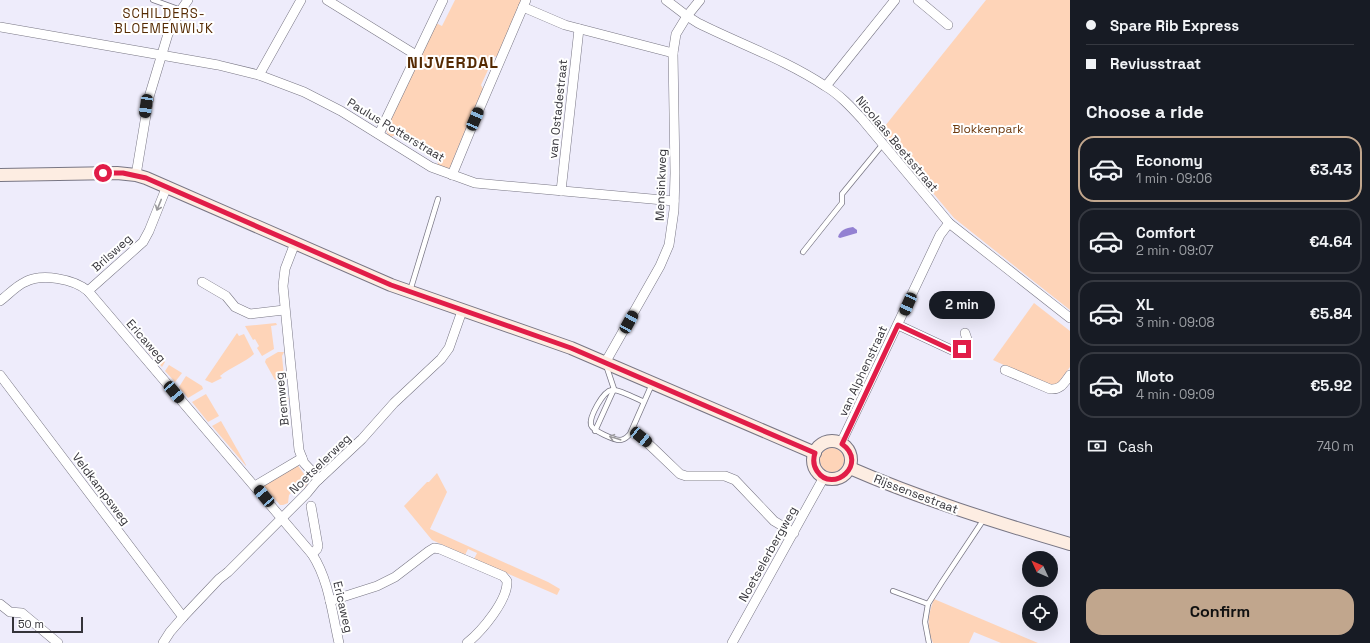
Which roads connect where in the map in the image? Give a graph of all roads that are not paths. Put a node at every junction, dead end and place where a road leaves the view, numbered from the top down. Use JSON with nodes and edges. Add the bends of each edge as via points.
{"nodes":[{"id":1,"x":153,"y":0,"type":"edge"},
{"id":2,"x":188,"y":0,"type":"edge"},
{"id":3,"x":301,"y":0,"type":"edge"},
{"id":4,"x":327,"y":0,"type":"edge"},
{"id":5,"x":443,"y":0,"type":"edge"},
{"id":6,"x":666,"y":0,"type":"edge"},
{"id":7,"x":700,"y":0,"type":"edge"},
{"id":8,"x":895,"y":0,"type":"edge"},
{"id":9,"x":918,"y":0,"type":"edge"},
{"id":10,"x":525,"y":4,"type":"edge"},
{"id":11,"x":181,"y":10,"type":"junction"},
{"id":12,"x":687,"y":16,"type":"junction"},
{"id":13,"x":948,"y":25,"type":"dead end"},
{"id":14,"x":0,"y":27,"type":"edge"},
{"id":15,"x":579,"y":29,"type":"junction"},
{"id":16,"x":673,"y":53,"type":"junction"},
{"id":17,"x":161,"y":55,"type":"junction"},
{"id":18,"x":416,"y":55,"type":"junction"},
{"id":19,"x":259,"y":75,"type":"junction"},
{"id":20,"x":826,"y":86,"type":"junction"},
{"id":21,"x":379,"y":134,"type":"junction"},
{"id":22,"x":883,"y":144,"type":"junction"},
{"id":23,"x":0,"y":175,"type":"edge"},
{"id":24,"x":136,"y":175,"type":"junction"},
{"id":25,"x":452,"y":175,"type":"junction"},
{"id":26,"x":167,"y":186,"type":"junction"},
{"id":27,"x":561,"y":191,"type":"junction"},
{"id":28,"x":438,"y":199,"type":"dead end"},
{"id":29,"x":674,"y":201,"type":"junction"},
{"id":30,"x":949,"y":223,"type":"junction"},
{"id":31,"x":295,"y":244,"type":"junction"},
{"id":32,"x":803,"y":252,"type":"dead end"},
{"id":33,"x":202,"y":282,"type":"dead end"},
{"id":34,"x":88,"y":291,"type":"junction"},
{"id":35,"x":409,"y":292,"type":"junction"},
{"id":36,"x":0,"y":301,"type":"edge"},
{"id":37,"x":284,"y":310,"type":"junction"},
{"id":38,"x":462,"y":311,"type":"junction"},
{"id":39,"x":1070,"y":318,"type":"edge"},
{"id":40,"x":898,"y":325,"type":"junction"},
{"id":41,"x":965,"y":333,"type":"dead end"},
{"id":42,"x":605,"y":364,"type":"junction"},
{"id":43,"x":1005,"y":370,"type":"dead end"},
{"id":44,"x":0,"y":375,"type":"edge"},
{"id":45,"x":1070,"y":375,"type":"edge"},
{"id":46,"x":652,"y":383,"type":"junction"},
{"id":47,"x":614,"y":389,"type":"junction"},
{"id":48,"x":644,"y":402,"type":"junction"},
{"id":49,"x":596,"y":431,"type":"junction"},
{"id":50,"x":641,"y":437,"type":"dead end"},
{"id":51,"x":842,"y":444,"type":"junction"},
{"id":52,"x":815,"y":453,"type":"junction"},
{"id":53,"x":302,"y":458,"type":"junction"},
{"id":54,"x":850,"y":468,"type":"junction"},
{"id":55,"x":824,"y":477,"type":"junction"},
{"id":56,"x":319,"y":479,"type":"junction"},
{"id":57,"x":254,"y":486,"type":"junction"},
{"id":58,"x":311,"y":506,"type":"dead end"},
{"id":59,"x":282,"y":518,"type":"junction"},
{"id":60,"x":984,"y":519,"type":"junction"},
{"id":61,"x":794,"y":533,"type":"junction"},
{"id":62,"x":1070,"y":544,"type":"edge"},
{"id":63,"x":312,"y":554,"type":"junction"},
{"id":64,"x":893,"y":591,"type":"dead end"},
{"id":65,"x":330,"y":601,"type":"junction"},
{"id":66,"x":0,"y":604,"type":"edge"},
{"id":67,"x":928,"y":604,"type":"junction"},
{"id":68,"x":184,"y":617,"type":"junction"},
{"id":69,"x":58,"y":643,"type":"edge"},
{"id":70,"x":163,"y":643,"type":"edge"},
{"id":71,"x":339,"y":643,"type":"edge"},
{"id":72,"x":467,"y":643,"type":"edge"},
{"id":73,"x":732,"y":643,"type":"edge"},
{"id":74,"x":929,"y":643,"type":"edge"}],
"edges":[{"from":1,"to":11,"type":"lane"},
{"from":2,"to":11,"type":"street"},
{"from":3,"to":19,"type":"street"},
{"from":4,"to":18,"type":"street"},
{"from":5,"to":18,"type":"street"},
{"from":6,"to":12,"type":"street","name":"Nicolaas Beetsstraat"},
{"from":7,"to":12,"type":"street","name":"Mensinkweg"},
{"from":8,"to":20,"type":"street"},
{"from":9,"to":13,"type":"street"},
{"from":10,"to":15,"type":"street","via":[[565,25]]},
{"from":10,"to":25,"type":"street"},
{"from":11,"to":17,"type":"street","via":[[168,34]]},
{"from":12,"to":16,"type":"street","name":"Mensinkweg","via":[[676,34]]},
{"from":12,"to":20,"type":"street","name":"Nicolaas Beetsstraat"},
{"from":14,"to":17,"type":"street","name":"Paulus Potterstraat"},
{"from":15,"to":16,"type":"street"},
{"from":15,"to":27,"type":"street","name":"van Ostadestraat"},
{"from":16,"to":29,"type":"street","name":"Mensinkweg"},
{"from":17,"to":19,"type":"street","name":"Paulus Potterstraat"},
{"from":17,"to":24,"type":"street","via":[[146,106]]},
{"from":18,"to":21,"type":"street"},
{"from":19,"to":21,"type":"street","name":"Paulus Potterstraat","via":[[304,92]]},
{"from":20,"to":22,"type":"street","name":"Nicolaas Beetsstraat","via":[[854,110]]},
{"from":21,"to":25,"type":"street","name":"Paulus Potterstraat","via":[[422,162]]},
{"from":22,"to":30,"type":"street","name":"Nicolaas Beetsstraat"},
{"from":22,"to":32,"type":"lane","via":[[842,194],[842,203]]},
{"from":23,"to":24,"type":"main road"},
{"from":24,"to":26,"type":"main road"},
{"from":25,"to":27,"type":"street","name":"Paulus Potterstraat","via":[[475,183]]},
{"from":26,"to":31,"type":"main road"},
{"from":26,"to":34,"type":"street","name":"Brilsweg","one_way":true,"via":[[146,236],[138,248]]},
{"from":27,"to":29,"type":"street","name":"Paulus Potterstraat"},
{"from":28,"to":35,"type":"lane"},
{"from":29,"to":42,"type":"street","name":"Mensinkweg","via":[[669,245]]},
{"from":30,"to":39,"type":"street","name":"Nicolaas Beetsstraat"},
{"from":30,"to":40,"type":"street","name":"van Alphenstraat","via":[[940,235]]},
{"from":31,"to":35,"type":"main road"},
{"from":31,"to":37,"type":"street","name":"Bremweg","via":[[284,275]]},
{"from":33,"to":37,"type":"street","via":[[226,296],[235,307],[250,314]]},
{"from":34,"to":36,"type":"street","name":"Ericaweg","via":[[81,285],[71,282],[41,278],[26,282]]},
{"from":34,"to":57,"type":"street","name":"Ericaweg"},
{"from":35,"to":38,"type":"main road"},
{"from":37,"to":53,"type":"street","name":"Bremweg","via":[[299,450]]},
{"from":38,"to":42,"type":"main road","via":[[571,348]]},
{"from":38,"to":56,"type":"street","name":"Noetselerweg","via":[[449,348],[441,359]]},
{"from":40,"to":41,"type":"street","via":[[956,352],[962,349],[967,339]]},
{"from":40,"to":51,"type":"street","name":"van Alphenstraat"},
{"from":42,"to":46,"type":"main road"},
{"from":42,"to":47,"type":"lane"},
{"from":43,"to":45,"type":"street","via":[[1056,390]]},
{"from":44,"to":68,"type":"street","name":"Veldkampsweg"},
{"from":46,"to":48,"type":"lane"},
{"from":46,"to":52,"type":"main road"},
{"from":47,"to":48,"type":"lane"},
{"from":47,"to":49,"type":"lane"},
{"from":47,"to":49,"type":"lane","via":[[601,398],[591,422]]},
{"from":48,"to":49,"type":"lane","one_way":true,"via":[[630,434],[625,439],[619,440]]},
{"from":50,"to":61,"type":"street","via":[[680,474],[732,478],[774,521]]},
{"from":51,"to":52,"type":"main road","via":[[830,441],[818,447]]},
{"from":51,"to":54,"type":"main road","via":[[851,456]]},
{"from":52,"to":55,"type":"main road","via":[[814,465]]},
{"from":53,"to":56,"type":"street","name":"Bremweg"},
{"from":53,"to":57,"type":"street"},
{"from":54,"to":55,"type":"main road","via":[[836,479]]},
{"from":54,"to":60,"type":"main road","name":"Rijssensestraat"},
{"from":55,"to":61,"type":"street","name":"Noetselerbergweg"},
{"from":56,"to":59,"type":"street","name":"Noetselerweg"},
{"from":57,"to":59,"type":"street","name":"Ericaweg"},
{"from":58,"to":63,"type":"street","via":[[318,546]]},
{"from":59,"to":63,"type":"street","name":"Ericaweg"},
{"from":59,"to":68,"type":"street","name":"Noetselerweg"},
{"from":60,"to":62,"type":"main road","name":"Rijssensestraat"},
{"from":60,"to":67,"type":"lane"},
{"from":61,"to":73,"type":"street","name":"Noetselerbergweg"},
{"from":63,"to":65,"type":"street","name":"Ericaweg","via":[[321,571]]},
{"from":64,"to":67,"type":"lane"},
{"from":65,"to":71,"type":"street","name":"Ericaweg"},
{"from":65,"to":72,"type":"street","via":[[377,586],[395,577],[428,551],[440,549],[502,576],[507,581],[500,604],[487,623]]},
{"from":66,"to":69,"type":"street","via":[[10,612],[22,613]]},
{"from":67,"to":74,"type":"lane","via":[[925,622]]},
{"from":68,"to":70,"type":"street","name":"Noetselerweg"}]}
